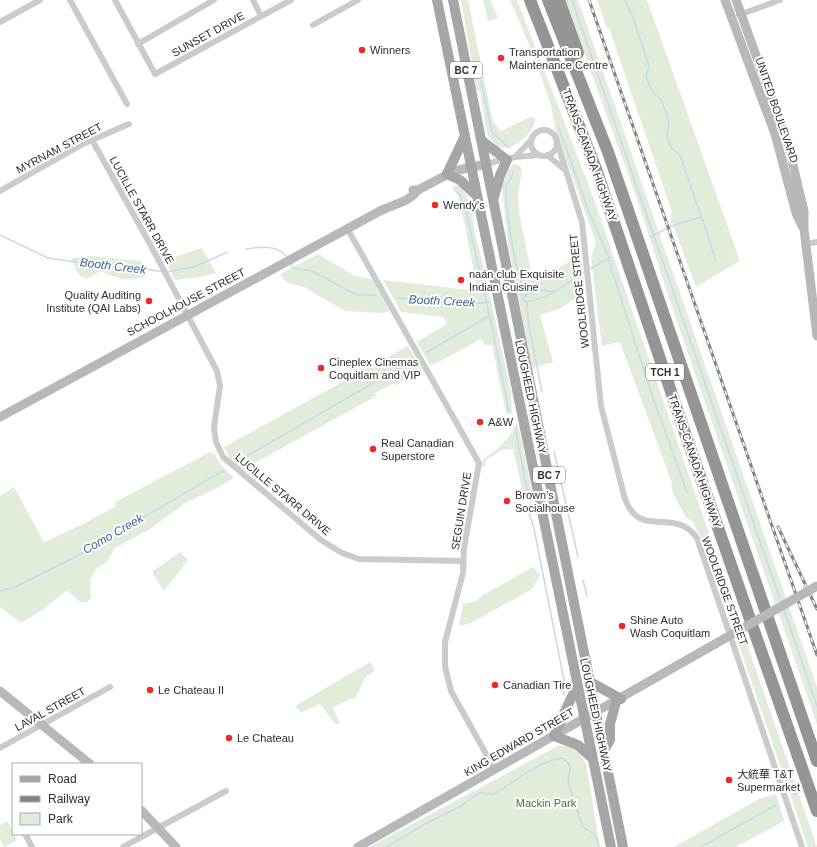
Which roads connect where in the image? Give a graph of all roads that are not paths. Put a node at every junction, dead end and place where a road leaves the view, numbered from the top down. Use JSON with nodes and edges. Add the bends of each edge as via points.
{"nodes":[{"id":1,"x":40,"y":0,"type":"edge"},
{"id":2,"x":70,"y":0,"type":"edge"},
{"id":3,"x":115,"y":0,"type":"edge"},
{"id":4,"x":214,"y":0,"type":"edge"},
{"id":5,"x":253,"y":0,"type":"edge"},
{"id":6,"x":291,"y":0,"type":"edge"},
{"id":7,"x":358,"y":0,"type":"edge"},
{"id":8,"x":437,"y":0,"type":"edge"},
{"id":9,"x":453,"y":0,"type":"edge"},
{"id":10,"x":530,"y":0,"type":"edge"},
{"id":11,"x":548,"y":0,"type":"edge"},
{"id":12,"x":559,"y":0,"type":"edge"},
{"id":13,"x":725,"y":0,"type":"edge"},
{"id":14,"x":736,"y":0,"type":"edge"},
{"id":15,"x":780,"y":0,"type":"edge"},
{"id":16,"x":741,"y":14,"type":"junction"},
{"id":17,"x":261,"y":16,"type":"junction"},
{"id":18,"x":732,"y":17,"type":"junction"},
{"id":19,"x":0,"y":22,"type":"edge"},
{"id":20,"x":314,"y":25,"type":"dead end"},
{"id":21,"x":138,"y":44,"type":"junction"},
{"id":22,"x":126,"y":104,"type":"dead end"},
{"id":23,"x":129,"y":124,"type":"dead end"},
{"id":24,"x":464,"y":138,"type":"junction"},
{"id":25,"x":532,"y":139,"type":"junction"},
{"id":26,"x":92,"y":140,"type":"junction"},
{"id":27,"x":482,"y":141,"type":"junction"},
{"id":28,"x":557,"y":142,"type":"junction"},
{"id":29,"x":608,"y":152,"type":"junction"},
{"id":30,"x":539,"y":154,"type":"junction"},
{"id":31,"x":547,"y":155,"type":"junction"},
{"id":32,"x":511,"y":159,"type":"junction"},
{"id":33,"x":486,"y":164,"type":"junction"},
{"id":34,"x":471,"y":167,"type":"junction"},
{"id":35,"x":565,"y":170,"type":"junction"},
{"id":36,"x":447,"y":174,"type":"junction"},
{"id":37,"x":0,"y":191,"type":"edge"},
{"id":38,"x":476,"y":195,"type":"junction"},
{"id":39,"x":494,"y":199,"type":"junction"},
{"id":40,"x":347,"y":228,"type":"junction"},
{"id":41,"x":804,"y":229,"type":"junction"},
{"id":42,"x":817,"y":242,"type":"edge"},
{"id":43,"x":806,"y":244,"type":"junction"},
{"id":44,"x":188,"y":315,"type":"junction"},
{"id":45,"x":817,"y":336,"type":"edge"},
{"id":46,"x":0,"y":417,"type":"edge"},
{"id":47,"x":464,"y":561,"type":"junction"},
{"id":48,"x":817,"y":586,"type":"edge"},
{"id":49,"x":592,"y":683,"type":"junction"},
{"id":50,"x":110,"y":686,"type":"dead end"},
{"id":51,"x":578,"y":686,"type":"junction"},
{"id":52,"x":0,"y":691,"type":"edge"},
{"id":53,"x":619,"y":700,"type":"junction"},
{"id":54,"x":597,"y":712,"type":"junction"},
{"id":55,"x":585,"y":718,"type":"junction"},
{"id":56,"x":42,"y":725,"type":"junction"},
{"id":57,"x":554,"y":736,"type":"junction"},
{"id":58,"x":0,"y":748,"type":"edge"},
{"id":59,"x":604,"y":750,"type":"junction"},
{"id":60,"x":592,"y":758,"type":"junction"},
{"id":61,"x":817,"y":761,"type":"edge"},
{"id":62,"x":89,"y":763,"type":"edge"},
{"id":63,"x":495,"y":770,"type":"junction"},
{"id":64,"x":226,"y":791,"type":"dead end"},
{"id":65,"x":142,"y":811,"type":"edge"},
{"id":66,"x":817,"y":811,"type":"edge"},
{"id":67,"x":158,"y":828,"type":"junction"},
{"id":68,"x":26,"y":835,"type":"edge"},
{"id":69,"x":32,"y":847,"type":"edge"},
{"id":70,"x":123,"y":847,"type":"edge"},
{"id":71,"x":176,"y":847,"type":"edge"},
{"id":72,"x":358,"y":847,"type":"edge"},
{"id":73,"x":611,"y":847,"type":"edge"},
{"id":74,"x":624,"y":847,"type":"edge"},
{"id":75,"x":802,"y":847,"type":"edge"}],
"edges":[{"from":1,"to":19,"type":"street"},
{"from":2,"to":22,"type":"street"},
{"from":3,"to":21,"type":"street"},
{"from":4,"to":21,"type":"street"},
{"from":5,"to":17,"type":"street"},
{"from":6,"to":17,"type":"street","name":"SUNSET DRIVE"},
{"from":7,"to":20,"type":"street"},
{"from":8,"to":24,"type":"main road","name":"LOUGHEED HIGHWAY","number":"BC 7"},
{"from":9,"to":27,"type":"main road","name":"LOUGHEED HIGHWAY","number":"BC 7"},
{"from":10,"to":66,"type":"highway","name":"TRANS-CANADA HIGHWAY","number":"TCH 1","via":[[596,169]]},
{"from":11,"to":29,"type":"highway","name":"TRANS-CANADA HIGHWAY","number":"TCH 1"},
{"from":12,"to":29,"type":"highway","via":[[601,117]]},
{"from":13,"to":18,"type":"main road","name":"UNITED BOULEVARD"},
{"from":14,"to":16,"type":"main road","name":"UNITED BOULEVARD"},
{"from":15,"to":16,"type":"street"},
{"from":16,"to":18,"type":"street"},
{"from":16,"to":41,"type":"main road","name":"UNITED BOULEVARD","via":[[788,144],[804,211]]},
{"from":17,"to":21,"type":"street","name":"SUNSET DRIVE","via":[[155,74]]},
{"from":18,"to":41,"type":"main road","name":"UNITED BOULEVARD","via":[[775,134],[796,213]]},
{"from":23,"to":26,"type":"street","name":"MYRNAM STREET"},
{"from":24,"to":34,"type":"main road","name":"LOUGHEED HIGHWAY","number":"BC 7"},
{"from":24,"to":36,"type":"main road"},
{"from":25,"to":28,"type":"street","via":[[538,132],[546,130],[553,134]]},
{"from":25,"to":30,"type":"street","via":[[534,150]]},
{"from":25,"to":32,"type":"street"},
{"from":26,"to":37,"type":"street","name":"MYRNAM STREET"},
{"from":26,"to":44,"type":"street","name":"LUCILLE STARR DRIVE"},
{"from":27,"to":32,"type":"main road"},
{"from":27,"to":33,"type":"main road","name":"LOUGHEED HIGHWAY","number":"BC 7"},
{"from":28,"to":31,"type":"street","via":[[554,150]]},
{"from":28,"to":35,"type":"street","name":"WOOLRIDGE STREET"},
{"from":29,"to":61,"type":"highway","name":"TRANS-CANADA HIGHWAY","number":"TCH 1"},
{"from":30,"to":31,"type":"street"},
{"from":30,"to":32,"type":"street","name":"SCHOOLHOUSE STREET"},
{"from":31,"to":35,"type":"street"},
{"from":32,"to":33,"type":"street","name":"SCHOOLHOUSE STREET"},
{"from":32,"to":39,"type":"main road","via":[[500,176]]},
{"from":33,"to":34,"type":"main road","name":"SCHOOLHOUSE STREET"},
{"from":33,"to":39,"type":"main road","name":"LOUGHEED HIGHWAY","number":"BC 7"},
{"from":34,"to":36,"type":"main road","name":"SCHOOLHOUSE STREET"},
{"from":34,"to":38,"type":"main road","name":"LOUGHEED HIGHWAY","number":"BC 7"},
{"from":35,"to":75,"type":"street","name":"WOOLRIDGE STREET","via":[[581,217],[601,406],[626,502],[641,519],[655,523],[680,524],[697,538]]},
{"from":36,"to":38,"type":"main road","via":[[460,180]]},
{"from":36,"to":40,"type":"main road","name":"SCHOOLHOUSE STREET","via":[[391,208],[383,209]]},
{"from":38,"to":51,"type":"main road","name":"LOUGHEED HIGHWAY","number":"BC 7"},
{"from":39,"to":49,"type":"main road","name":"LOUGHEED HIGHWAY","number":"BC 7","via":[[512,298]]},
{"from":40,"to":44,"type":"main road","name":"SCHOOLHOUSE STREET"},
{"from":40,"to":47,"type":"street","name":"SEGUIN DRIVE","via":[[479,463]]},
{"from":41,"to":43,"type":"main road","name":"UNITED BOULEVARD"},
{"from":42,"to":43,"type":"street"},
{"from":43,"to":45,"type":"main road","name":"UNITED BOULEVARD"},
{"from":44,"to":46,"type":"main road","name":"SCHOOLHOUSE STREET"},
{"from":44,"to":47,"type":"street","name":"LUCILLE STARR DRIVE","via":[[214,363],[219,378],[220,393],[214,427],[216,442],[223,457],[296,520],[342,553],[359,559]]},
{"from":47,"to":63,"type":"street","name":"SEGUIN DRIVE","via":[[445,642],[446,666],[451,691]]},
{"from":48,"to":53,"type":"main road","name":"KING EDWARD STREET","bridge":true},
{"from":49,"to":53,"type":"main road"},
{"from":49,"to":54,"type":"main road","name":"LOUGHEED HIGHWAY","number":"BC 7"},
{"from":50,"to":56,"type":"street","name":"LAVAL STREET"},
{"from":51,"to":55,"type":"main road","name":"LOUGHEED HIGHWAY","number":"BC 7"},
{"from":51,"to":57,"type":"main road","via":[[569,700]]},
{"from":52,"to":56,"type":"main road"},
{"from":53,"to":54,"type":"main road","name":"KING EDWARD STREET"},
{"from":53,"to":59,"type":"main road","via":[[610,724],[610,740]]},
{"from":54,"to":55,"type":"main road","name":"KING EDWARD STREET"},
{"from":54,"to":59,"type":"main road","name":"LOUGHEED HIGHWAY","number":"BC 7"},
{"from":55,"to":57,"type":"main road","name":"KING EDWARD STREET"},
{"from":55,"to":60,"type":"main road","name":"LOUGHEED HIGHWAY","number":"BC 7"},
{"from":56,"to":58,"type":"street","name":"LAVAL STREET"},
{"from":56,"to":62,"type":"main road"},
{"from":57,"to":60,"type":"main road","via":[[578,745]]},
{"from":57,"to":63,"type":"main road","name":"KING EDWARD STREET"},
{"from":59,"to":74,"type":"main road","name":"LOUGHEED HIGHWAY","number":"BC 7"},
{"from":60,"to":73,"type":"main road","name":"LOUGHEED HIGHWAY","number":"BC 7"},
{"from":63,"to":72,"type":"main road","name":"KING EDWARD STREET"},
{"from":64,"to":67,"type":"street"},
{"from":65,"to":67,"type":"main road"},
{"from":67,"to":70,"type":"street"},
{"from":67,"to":71,"type":"main road"},
{"from":68,"to":69,"type":"street"}]}
